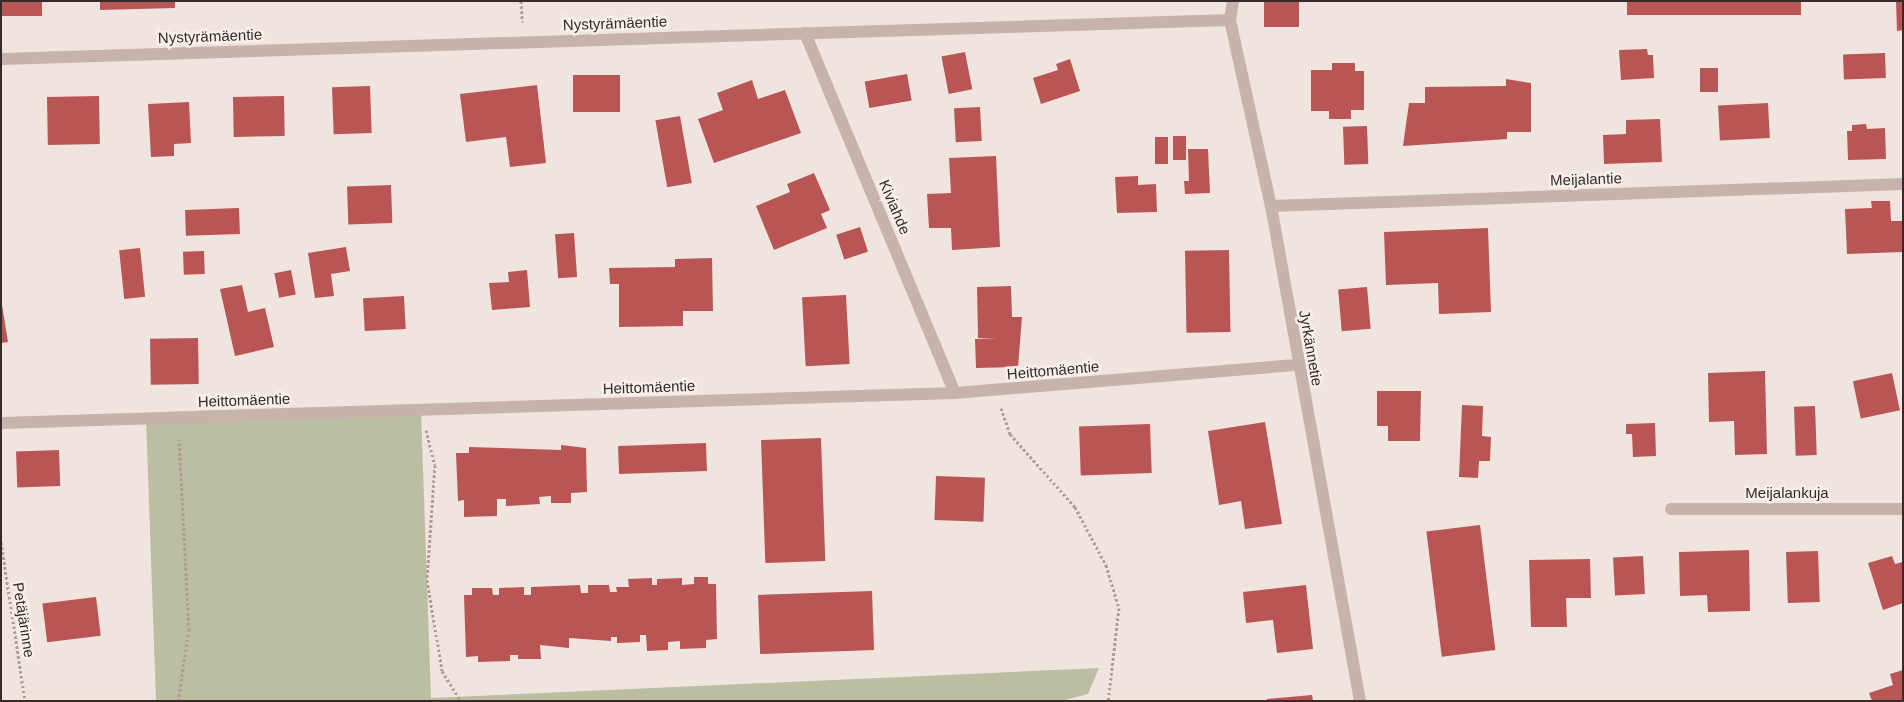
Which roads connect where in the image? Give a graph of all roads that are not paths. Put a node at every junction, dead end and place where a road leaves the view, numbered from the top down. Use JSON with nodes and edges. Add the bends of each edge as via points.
{"nodes":[{"id":1,"x":1233,"y":1,"type":"edge"},
{"id":2,"x":1230,"y":20,"type":"junction"},
{"id":3,"x":805,"y":33,"type":"junction"},
{"id":4,"x":1,"y":59,"type":"edge"},
{"id":5,"x":1903,"y":184,"type":"edge"},
{"id":6,"x":1270,"y":206,"type":"junction"},
{"id":7,"x":1296,"y":365,"type":"junction"},
{"id":8,"x":955,"y":393,"type":"junction"},
{"id":9,"x":1,"y":423,"type":"edge"},
{"id":10,"x":1671,"y":509,"type":"dead end"},
{"id":11,"x":1903,"y":509,"type":"edge"},
{"id":12,"x":1360,"y":701,"type":"edge"}],
"edges":[{"from":1,"to":2,"type":"street","name":"Jyrkännetie"},
{"from":2,"to":3,"type":"street","name":"Nystyrämäentie"},
{"from":2,"to":6,"type":"street","name":"Jyrkännetie"},
{"from":3,"to":4,"type":"street","name":"Nystyrämäentie"},
{"from":3,"to":8,"type":"street","name":"Kiviahde"},
{"from":5,"to":6,"type":"street","name":"Meijalantie"},
{"from":6,"to":7,"type":"street","name":"Jyrkännetie"},
{"from":7,"to":8,"type":"street","name":"Heittomäentie"},
{"from":7,"to":12,"type":"street","name":"Jyrkännetie"},
{"from":8,"to":9,"type":"street","name":"Heittomäentie"},
{"from":10,"to":11,"type":"street","name":"Meijalankuja"}]}
